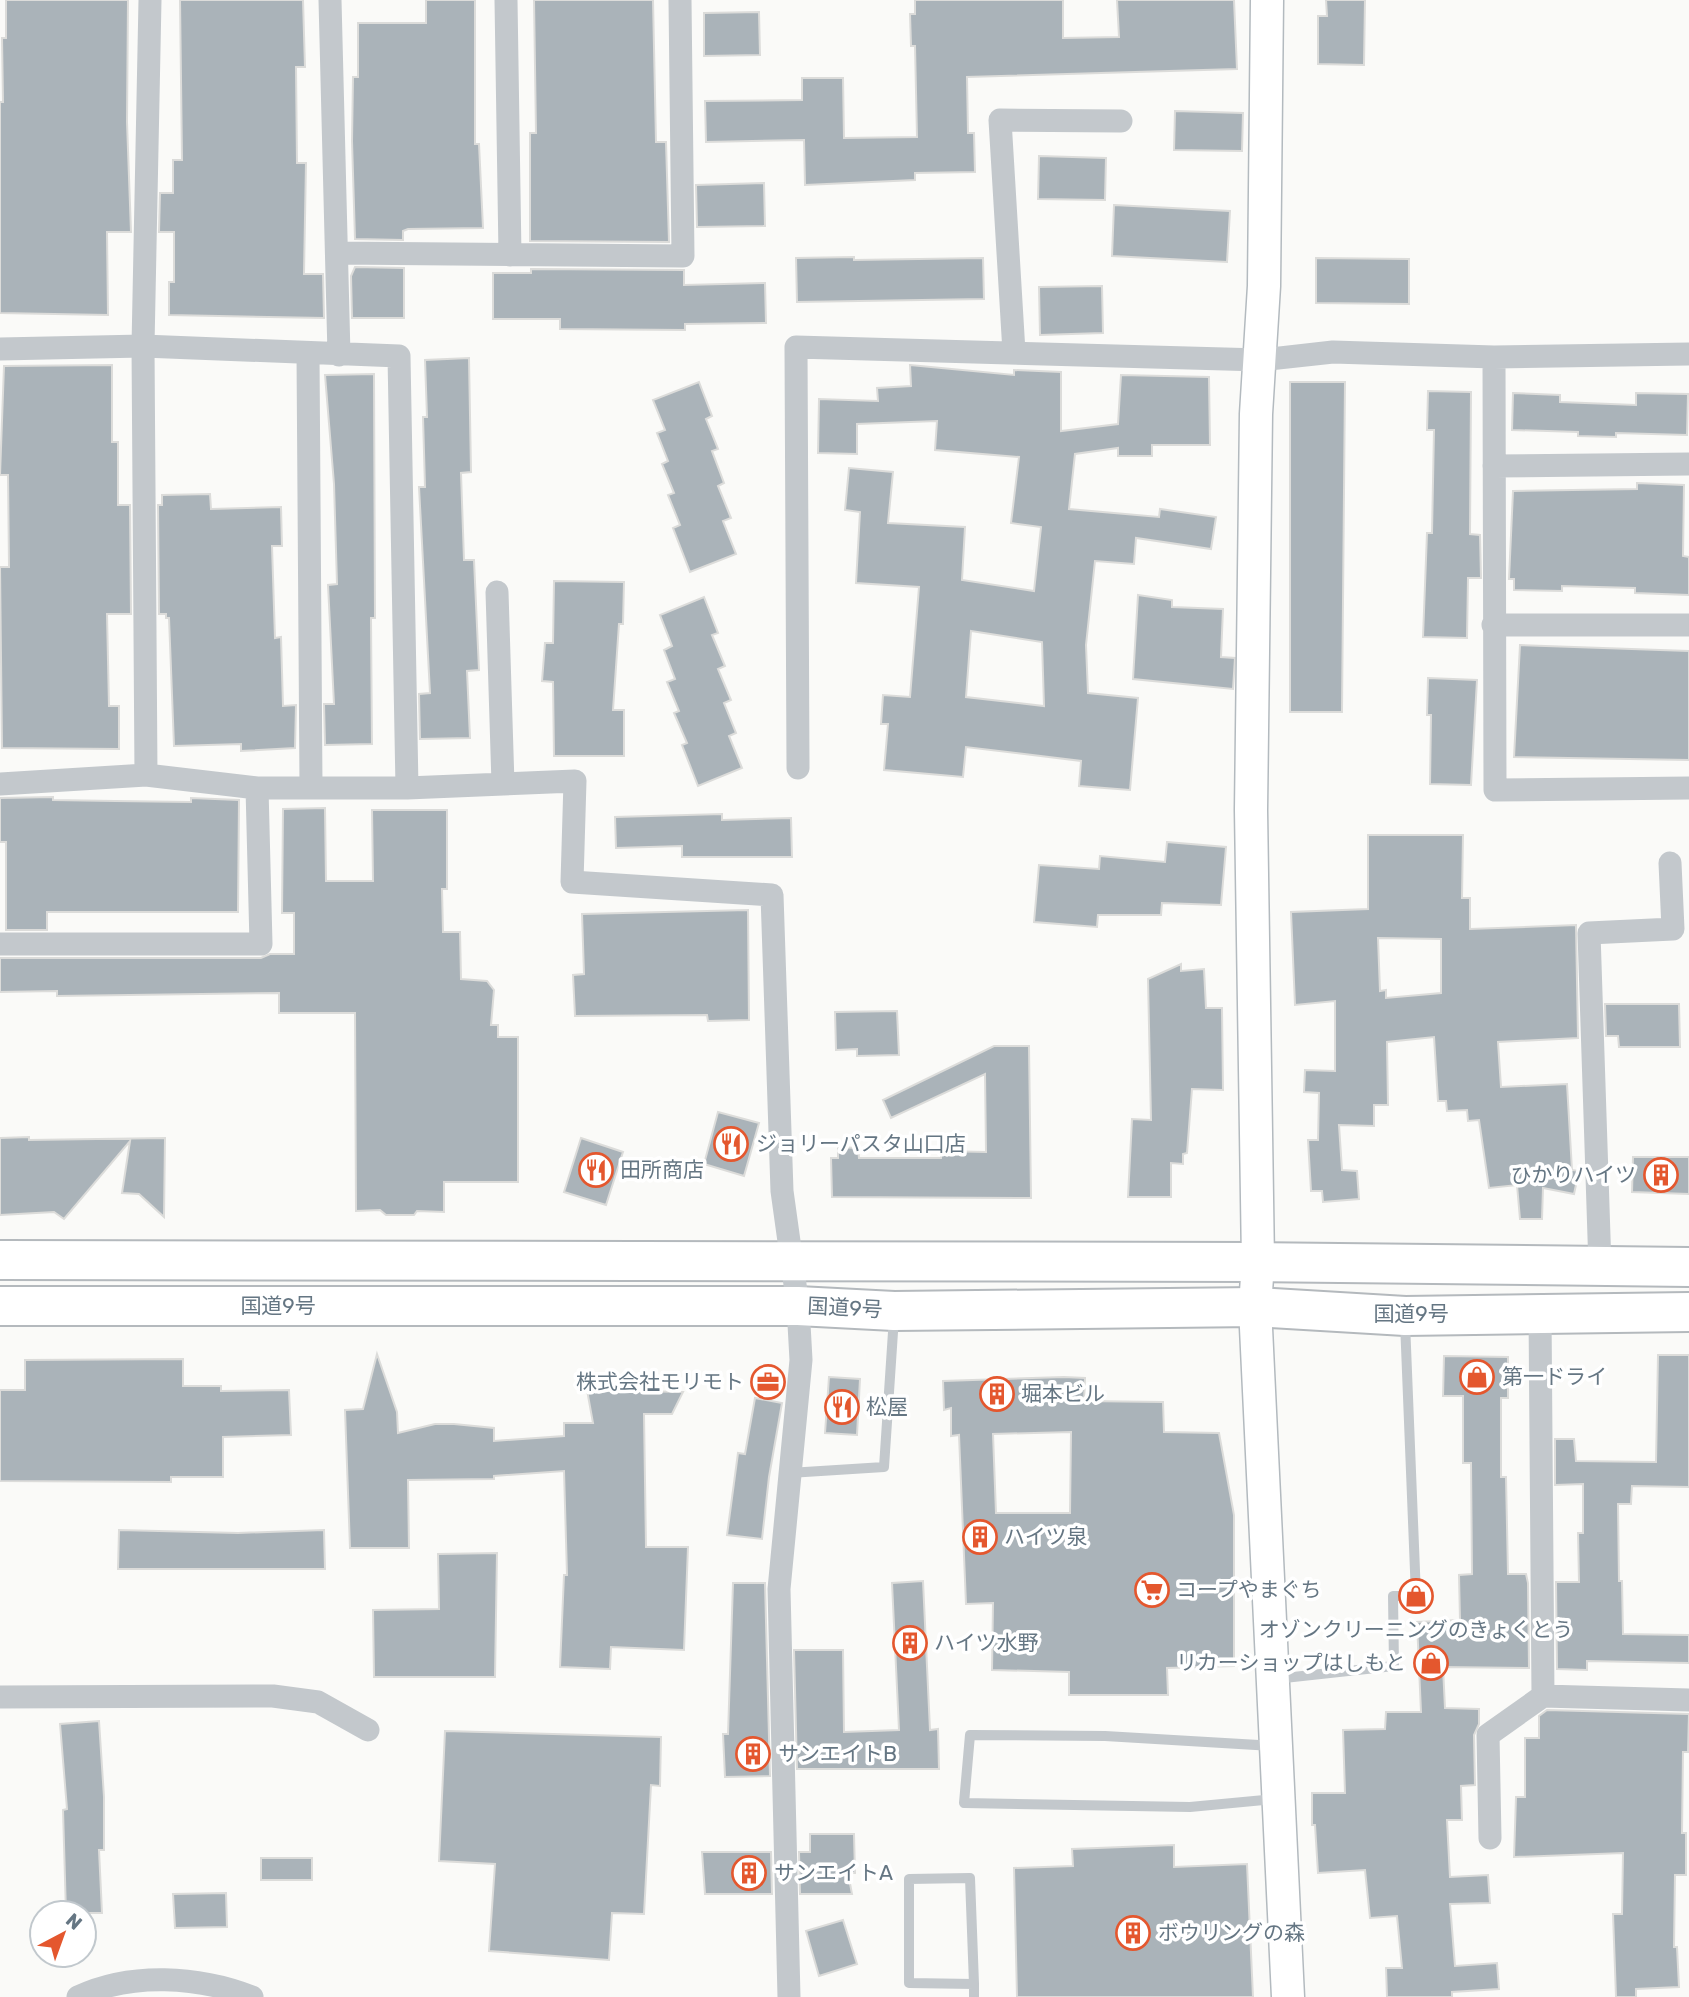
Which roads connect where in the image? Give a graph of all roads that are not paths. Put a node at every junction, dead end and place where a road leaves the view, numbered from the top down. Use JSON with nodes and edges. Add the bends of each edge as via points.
{"nodes":[{"id":1,"x":149,"y":0,"type":"edge"},
{"id":2,"x":330,"y":0,"type":"edge"},
{"id":3,"x":506,"y":0,"type":"edge"},
{"id":4,"x":680,"y":0,"type":"edge"},
{"id":5,"x":1267,"y":0,"type":"edge"},
{"id":6,"x":1121,"y":121,"type":"dead end"},
{"id":7,"x":337,"y":253,"type":"junction"},
{"id":8,"x":510,"y":255,"type":"junction"},
{"id":9,"x":143,"y":346,"type":"junction"},
{"id":10,"x":0,"y":349,"type":"edge"},
{"id":11,"x":1014,"y":352,"type":"junction"},
{"id":12,"x":308,"y":354,"type":"junction"},
{"id":13,"x":1689,"y":354,"type":"edge"},
{"id":14,"x":339,"y":355,"type":"junction"},
{"id":15,"x":1494,"y":358,"type":"junction"},
{"id":16,"x":1261,"y":360,"type":"junction"},
{"id":17,"x":1689,"y":464,"type":"edge"},
{"id":18,"x":1494,"y":466,"type":"junction"},
{"id":19,"x":497,"y":592,"type":"dead end"},
{"id":20,"x":1493,"y":625,"type":"junction"},
{"id":21,"x":1689,"y":625,"type":"edge"},
{"id":22,"x":798,"y":768,"type":"dead end"},
{"id":23,"x":146,"y":775,"type":"junction"},
{"id":24,"x":0,"y":784,"type":"edge"},
{"id":25,"x":503,"y":784,"type":"junction"},
{"id":26,"x":311,"y":786,"type":"junction"},
{"id":27,"x":257,"y":788,"type":"junction"},
{"id":28,"x":407,"y":788,"type":"junction"},
{"id":29,"x":1689,"y":788,"type":"edge"},
{"id":30,"x":1670,"y":863,"type":"dead end"},
{"id":31,"x":0,"y":944,"type":"edge"},
{"id":32,"x":0,"y":1260,"type":"edge"},
{"id":33,"x":792,"y":1261,"type":"junction"},
{"id":34,"x":1258,"y":1262,"type":"junction"},
{"id":35,"x":1600,"y":1267,"type":"junction"},
{"id":36,"x":1689,"y":1268,"type":"edge"},
{"id":37,"x":0,"y":1306,"type":"edge"},
{"id":38,"x":798,"y":1306,"type":"junction"},
{"id":39,"x":1255,"y":1307,"type":"junction"},
{"id":40,"x":894,"y":1311,"type":"junction"},
{"id":41,"x":1689,"y":1311,"type":"edge"},
{"id":42,"x":1540,"y":1312,"type":"junction"},
{"id":43,"x":1405,"y":1316,"type":"junction"},
{"id":44,"x":789,"y":1473,"type":"junction"},
{"id":45,"x":1272,"y":1679,"type":"junction"},
{"id":46,"x":1543,"y":1696,"type":"junction"},
{"id":47,"x":0,"y":1697,"type":"edge"},
{"id":48,"x":1689,"y":1700,"type":"edge"},
{"id":49,"x":368,"y":1730,"type":"dead end"},
{"id":50,"x":1274,"y":1746,"type":"junction"},
{"id":51,"x":1277,"y":1799,"type":"junction"},
{"id":52,"x":1490,"y":1838,"type":"dead end"},
{"id":53,"x":974,"y":1984,"type":"junction"},
{"id":54,"x":78,"y":1997,"type":"edge"},
{"id":55,"x":253,"y":1997,"type":"edge"},
{"id":56,"x":789,"y":1997,"type":"edge"},
{"id":57,"x":974,"y":1997,"type":"edge"},
{"id":58,"x":1288,"y":1997,"type":"edge"}],
"edges":[{"from":1,"to":9,"type":"street"},
{"from":2,"to":7,"type":"street"},
{"from":3,"to":8,"type":"street"},
{"from":4,"to":8,"type":"street","via":[[683,256]]},
{"from":5,"to":16,"type":"street"},
{"from":6,"to":11,"type":"street","via":[[1000,120]]},
{"from":7,"to":8,"type":"street"},
{"from":7,"to":14,"type":"street"},
{"from":9,"to":10,"type":"street"},
{"from":9,"to":12,"type":"street"},
{"from":9,"to":23,"type":"street"},
{"from":11,"to":16,"type":"street"},
{"from":11,"to":22,"type":"street","via":[[796,347]]},
{"from":12,"to":14,"type":"street"},
{"from":12,"to":26,"type":"street"},
{"from":13,"to":15,"type":"street"},
{"from":14,"to":28,"type":"street","via":[[400,356]]},
{"from":15,"to":16,"type":"street","via":[[1333,352]]},
{"from":15,"to":18,"type":"street"},
{"from":16,"to":34,"type":"street","via":[[1256,414],[1251,810]]},
{"from":17,"to":18,"type":"street"},
{"from":18,"to":20,"type":"street"},
{"from":19,"to":25,"type":"street"},
{"from":20,"to":21,"type":"street"},
{"from":20,"to":29,"type":"street","via":[[1495,790]]},
{"from":23,"to":24,"type":"street"},
{"from":23,"to":27,"type":"street"},
{"from":25,"to":28,"type":"street"},
{"from":25,"to":33,"type":"street","via":[[575,781],[572,882],[772,895],[782,1191]]},
{"from":26,"to":27,"type":"street"},
{"from":26,"to":28,"type":"street"},
{"from":27,"to":31,"type":"street","via":[[261,944]]},
{"from":30,"to":35,"type":"street","via":[[1673,929],[1589,933]]},
{"from":32,"to":33,"type":"highway"},
{"from":33,"to":34,"type":"highway"},
{"from":33,"to":38,"type":"street"},
{"from":34,"to":35,"type":"highway"},
{"from":34,"to":39,"type":"street"},
{"from":35,"to":36,"type":"highway"},
{"from":37,"to":38,"type":"highway","name":"国道9号"},
{"from":38,"to":40,"type":"highway","name":"国道9号"},
{"from":38,"to":44,"type":"street","via":[[801,1360]]},
{"from":39,"to":40,"type":"highway","name":"国道9号"},
{"from":39,"to":43,"type":"highway","name":"国道9号"},
{"from":39,"to":45,"type":"street"},
{"from":40,"to":44,"type":"lane","via":[[884,1467]]},
{"from":41,"to":42,"type":"highway","name":"国道9号"},
{"from":42,"to":43,"type":"highway","name":"国道9号"},
{"from":42,"to":46,"type":"street"},
{"from":43,"to":45,"type":"lane","via":[[1416,1596],[1393,1596],[1394,1666]]},
{"from":44,"to":56,"type":"street","via":[[779,1589]]},
{"from":45,"to":50,"type":"street"},
{"from":46,"to":48,"type":"street"},
{"from":46,"to":52,"type":"street","via":[[1488,1735]]},
{"from":47,"to":49,"type":"street","via":[[273,1696],[318,1702]]},
{"from":50,"to":51,"type":"street"},
{"from":50,"to":51,"type":"lane","via":[[1105,1736],[970,1735],[964,1803],[1190,1807]]},
{"from":51,"to":58,"type":"street"},
{"from":53,"to":53,"type":"lane","via":[[970,1878],[909,1879],[909,1983]]},
{"from":53,"to":57,"type":"lane"},
{"from":54,"to":55,"type":"street","via":[[134,1979],[192,1982]]}]}
